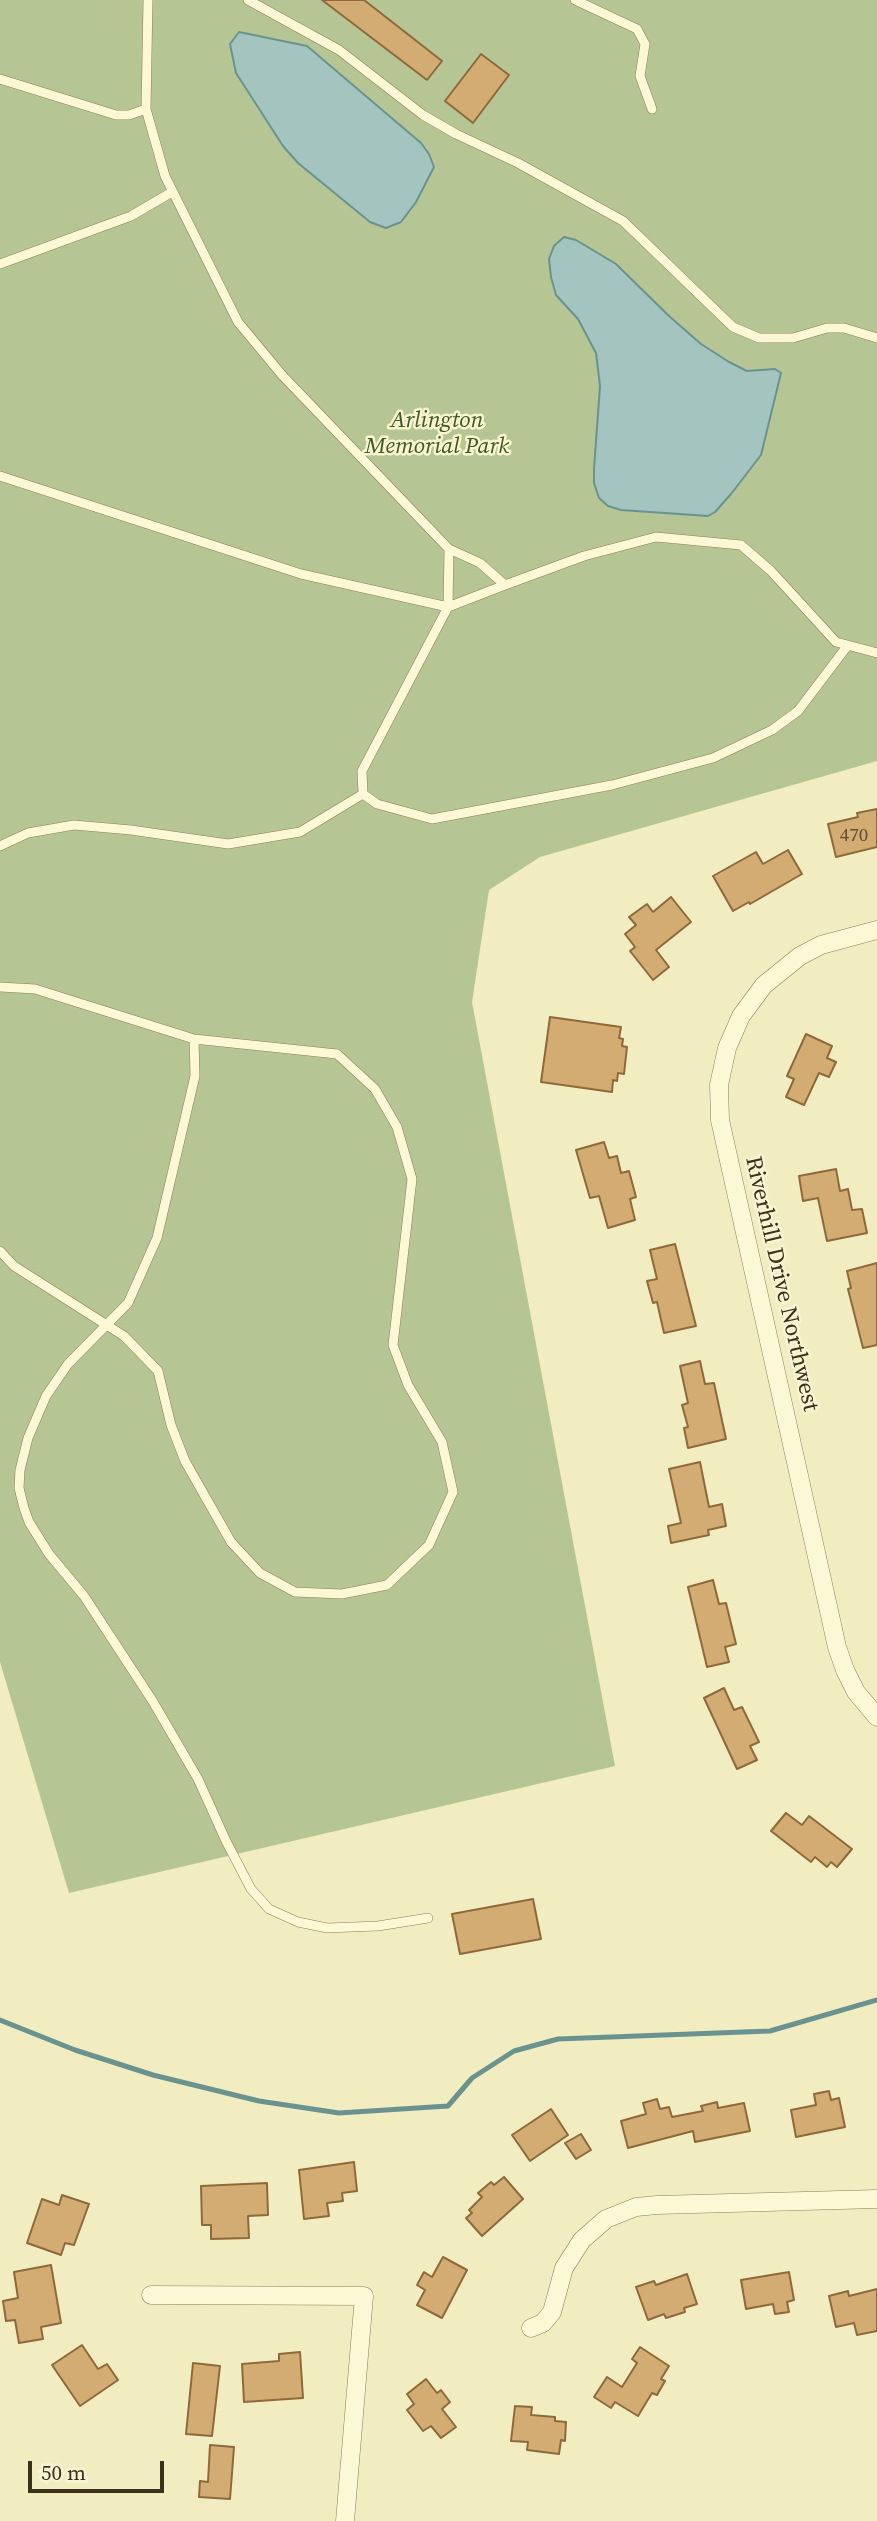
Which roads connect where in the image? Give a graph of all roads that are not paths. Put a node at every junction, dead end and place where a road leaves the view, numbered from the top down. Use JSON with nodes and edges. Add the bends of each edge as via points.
{"nodes":[{"id":1,"x":148,"y":0,"type":"edge"},
{"id":2,"x":248,"y":0,"type":"edge"},
{"id":3,"x":575,"y":0,"type":"edge"},
{"id":4,"x":0,"y":79,"type":"edge"},
{"id":5,"x":146,"y":109,"type":"junction"},
{"id":6,"x":652,"y":109,"type":"dead end"},
{"id":7,"x":172,"y":192,"type":"junction"},
{"id":8,"x":0,"y":264,"type":"edge"},
{"id":9,"x":877,"y":338,"type":"edge"},
{"id":10,"x":0,"y":476,"type":"edge"},
{"id":11,"x":449,"y":549,"type":"junction"},
{"id":12,"x":505,"y":584,"type":"junction"},
{"id":13,"x":447,"y":607,"type":"junction"},
{"id":14,"x":848,"y":645,"type":"junction"},
{"id":15,"x":877,"y":653,"type":"edge"},
{"id":16,"x":363,"y":794,"type":"junction"},
{"id":17,"x":0,"y":846,"type":"edge"},
{"id":18,"x":877,"y":930,"type":"edge"},
{"id":19,"x":0,"y":987,"type":"edge"},
{"id":20,"x":194,"y":1039,"type":"junction"},
{"id":21,"x":0,"y":1251,"type":"edge"},
{"id":22,"x":107,"y":1325,"type":"junction"},
{"id":23,"x":877,"y":1717,"type":"edge"},
{"id":24,"x":428,"y":1918,"type":"dead end"},
{"id":25,"x":877,"y":2199,"type":"edge"},
{"id":26,"x":151,"y":2295,"type":"dead end"},
{"id":27,"x":531,"y":2328,"type":"dead end"},
{"id":28,"x":345,"y":2521,"type":"edge"}],
"edges":[{"from":1,"to":5,"type":"lane"},
{"from":2,"to":9,"type":"lane","via":[[339,50],[423,116],[623,221],[733,327],[759,338],[793,338],[844,328]]},
{"from":3,"to":6,"type":"lane","via":[[637,29],[645,44],[640,76]]},
{"from":4,"to":5,"type":"lane","via":[[116,115]]},
{"from":5,"to":7,"type":"lane"},
{"from":7,"to":8,"type":"lane","via":[[131,216]]},
{"from":7,"to":11,"type":"lane","via":[[238,322],[282,375]]},
{"from":10,"to":13,"type":"lane","via":[[301,574]]},
{"from":11,"to":12,"type":"lane","via":[[480,563]]},
{"from":11,"to":13,"type":"lane"},
{"from":12,"to":13,"type":"lane"},
{"from":12,"to":14,"type":"lane","via":[[656,537],[741,545],[836,642]]},
{"from":13,"to":16,"type":"lane","via":[[362,771]]},
{"from":14,"to":15,"type":"lane"},
{"from":14,"to":16,"type":"lane","via":[[798,711],[772,730],[713,758],[612,785],[432,819],[377,804]]},
{"from":16,"to":17,"type":"lane","via":[[300,832],[228,844],[74,825],[29,833]]},
{"from":18,"to":23,"type":"street","name":"Riverhill Drive Northwest","via":[[821,945],[764,985],[737,1025],[719,1085],[720,1120],[837,1647],[856,1692]]},
{"from":19,"to":20,"type":"lane","via":[[35,989]]},
{"from":20,"to":22,"type":"lane","via":[[195,1076],[157,1238],[128,1303]]},
{"from":20,"to":22,"type":"lane","via":[[337,1054],[376,1089],[397,1127],[412,1180],[393,1345],[408,1385],[442,1442],[453,1492],[429,1545],[387,1584],[342,1594],[295,1592],[260,1573],[231,1542],[185,1461],[158,1371]]},
{"from":21,"to":22,"type":"lane","via":[[14,1266]]},
{"from":22,"to":24,"type":"lane","via":[[68,1364],[46,1396],[28,1438],[19,1488],[29,1522],[84,1595],[152,1700],[198,1779],[251,1889],[269,1909],[327,1928]]},
{"from":25,"to":27,"type":"street","via":[[636,2207],[606,2219],[582,2240],[565,2268],[552,2312]]},
{"from":26,"to":28,"type":"street","via":[[364,2296]]}]}
